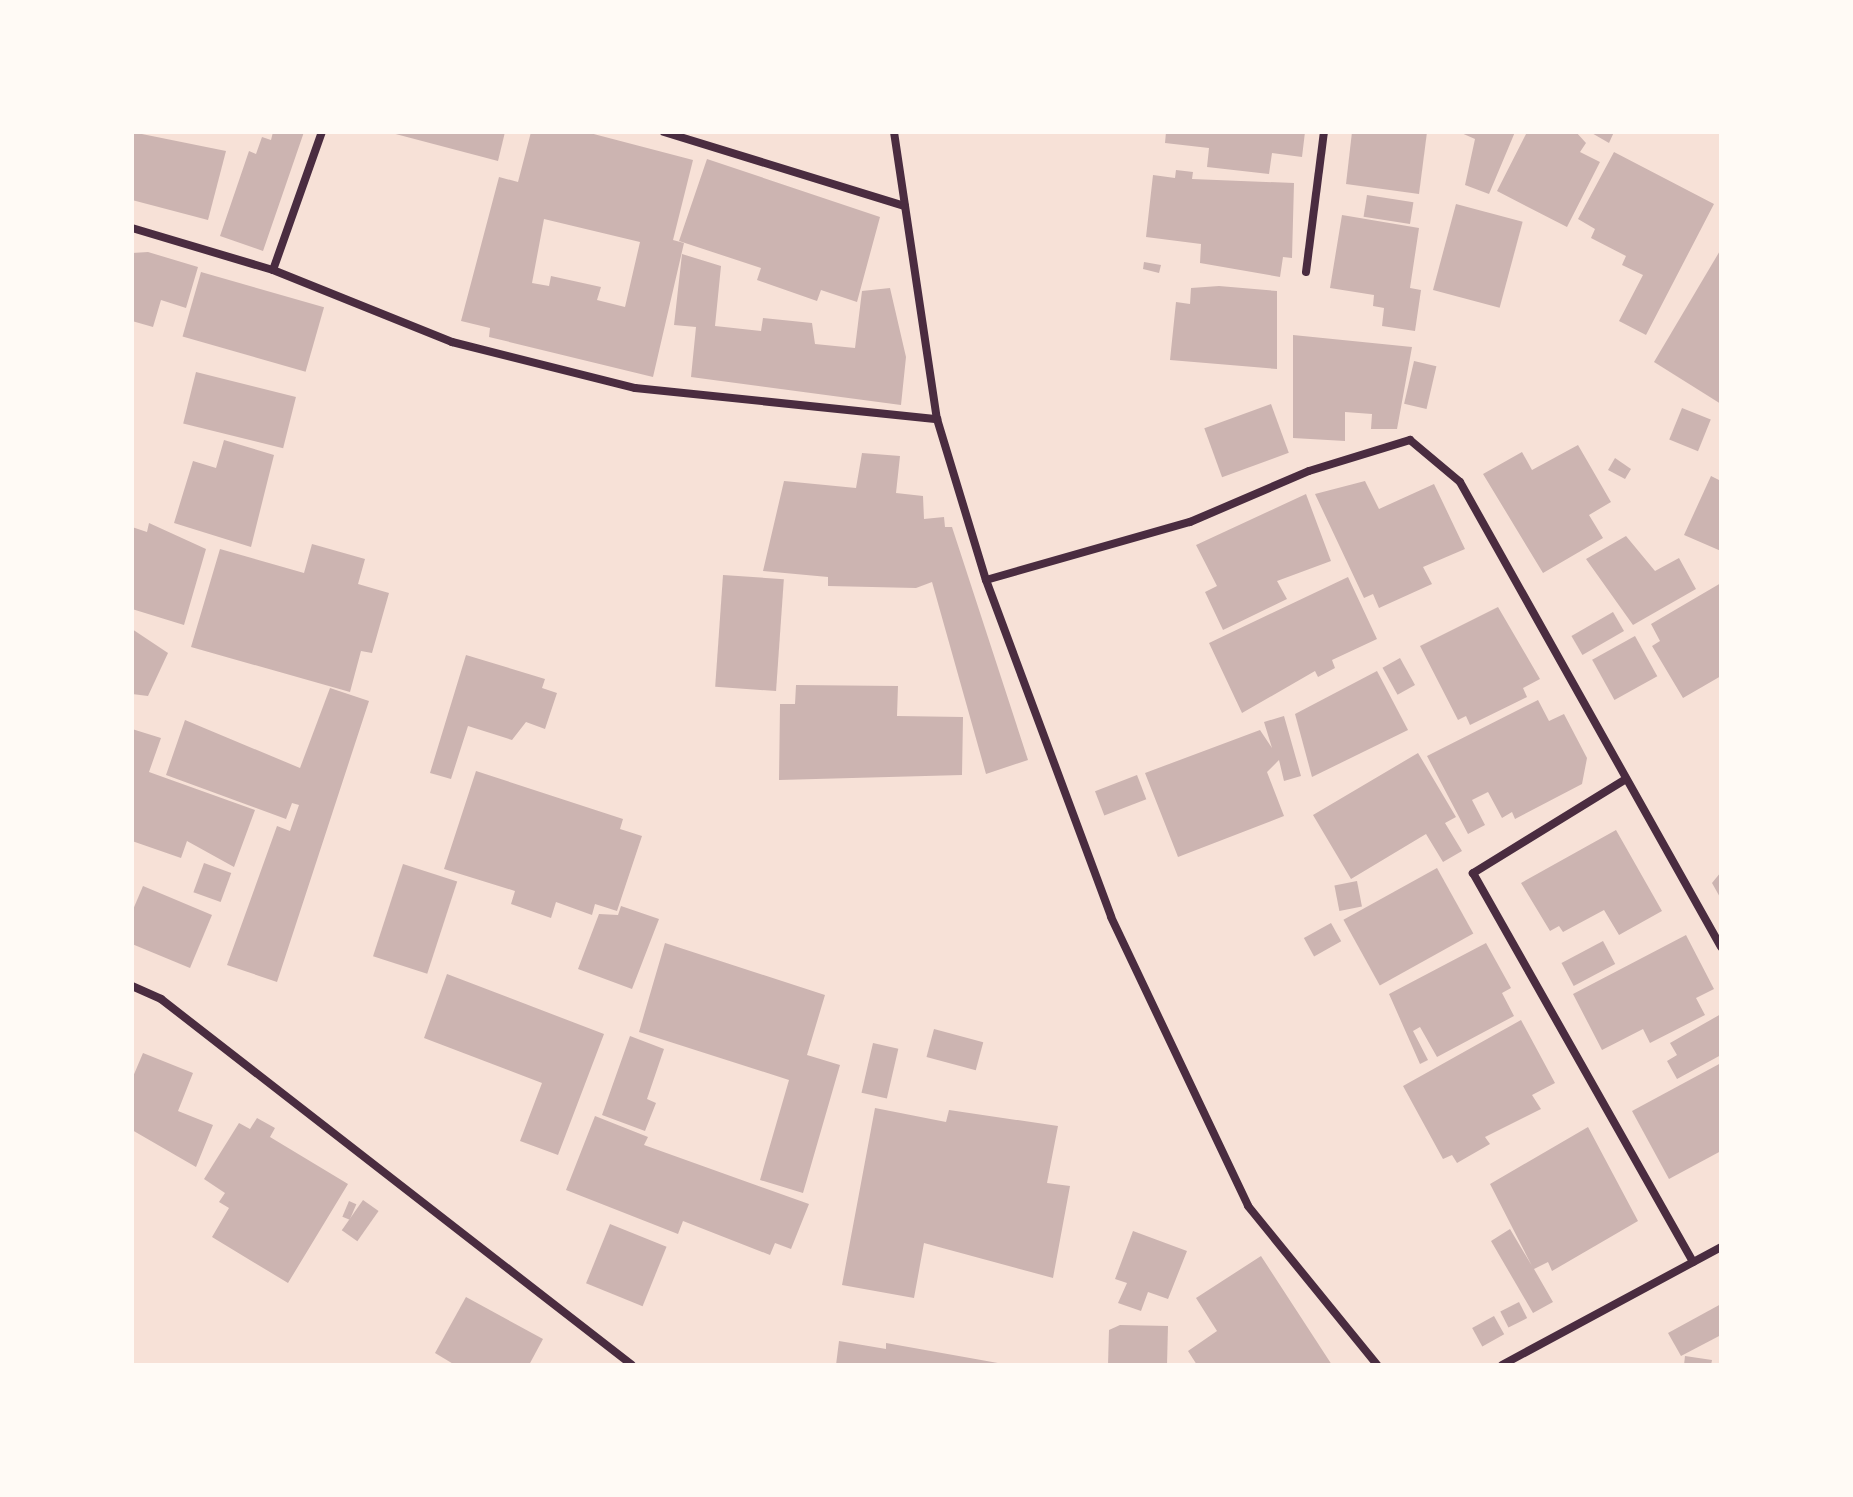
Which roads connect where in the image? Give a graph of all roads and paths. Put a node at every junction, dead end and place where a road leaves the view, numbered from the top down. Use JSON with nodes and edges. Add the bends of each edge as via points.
{"nodes":[{"id":1,"x":322,"y":132,"type":"edge"},
{"id":2,"x":664,"y":132,"type":"edge"},
{"id":3,"x":894,"y":132,"type":"edge"},
{"id":4,"x":1324,"y":132,"type":"edge"},
{"id":5,"x":905,"y":206,"type":"junction"},
{"id":6,"x":132,"y":228,"type":"edge"},
{"id":7,"x":273,"y":270,"type":"junction"},
{"id":8,"x":1306,"y":272,"type":"dead end"},
{"id":9,"x":937,"y":419,"type":"junction"},
{"id":10,"x":986,"y":580,"type":"junction"},
{"id":11,"x":1626,"y":779,"type":"junction"},
{"id":12,"x":1721,"y":947,"type":"edge"},
{"id":13,"x":132,"y":986,"type":"edge"},
{"id":14,"x":1721,"y":1247,"type":"edge"},
{"id":15,"x":1693,"y":1262,"type":"junction"},
{"id":16,"x":632,"y":1365,"type":"edge"},
{"id":17,"x":1377,"y":1365,"type":"edge"},
{"id":18,"x":1502,"y":1365,"type":"edge"}],
"edges":[{"from":1,"to":7,"type":"street"},
{"from":2,"to":5,"type":"street"},
{"from":3,"to":5,"type":"street"},
{"from":4,"to":8,"type":"street"},
{"from":5,"to":9,"type":"street"},
{"from":6,"to":7,"type":"street"},
{"from":7,"to":9,"type":"street","via":[[452,342],[635,388]]},
{"from":9,"to":10,"type":"street"},
{"from":10,"to":11,"type":"street","via":[[1190,522],[1309,471],[1410,440],[1460,482]]},
{"from":10,"to":17,"type":"street","via":[[1111,917],[1248,1206]]},
{"from":11,"to":12,"type":"street"},
{"from":11,"to":15,"type":"street","via":[[1473,873]]},
{"from":13,"to":16,"type":"street","via":[[161,999]]},
{"from":14,"to":15,"type":"street"},
{"from":15,"to":18,"type":"street"}]}
